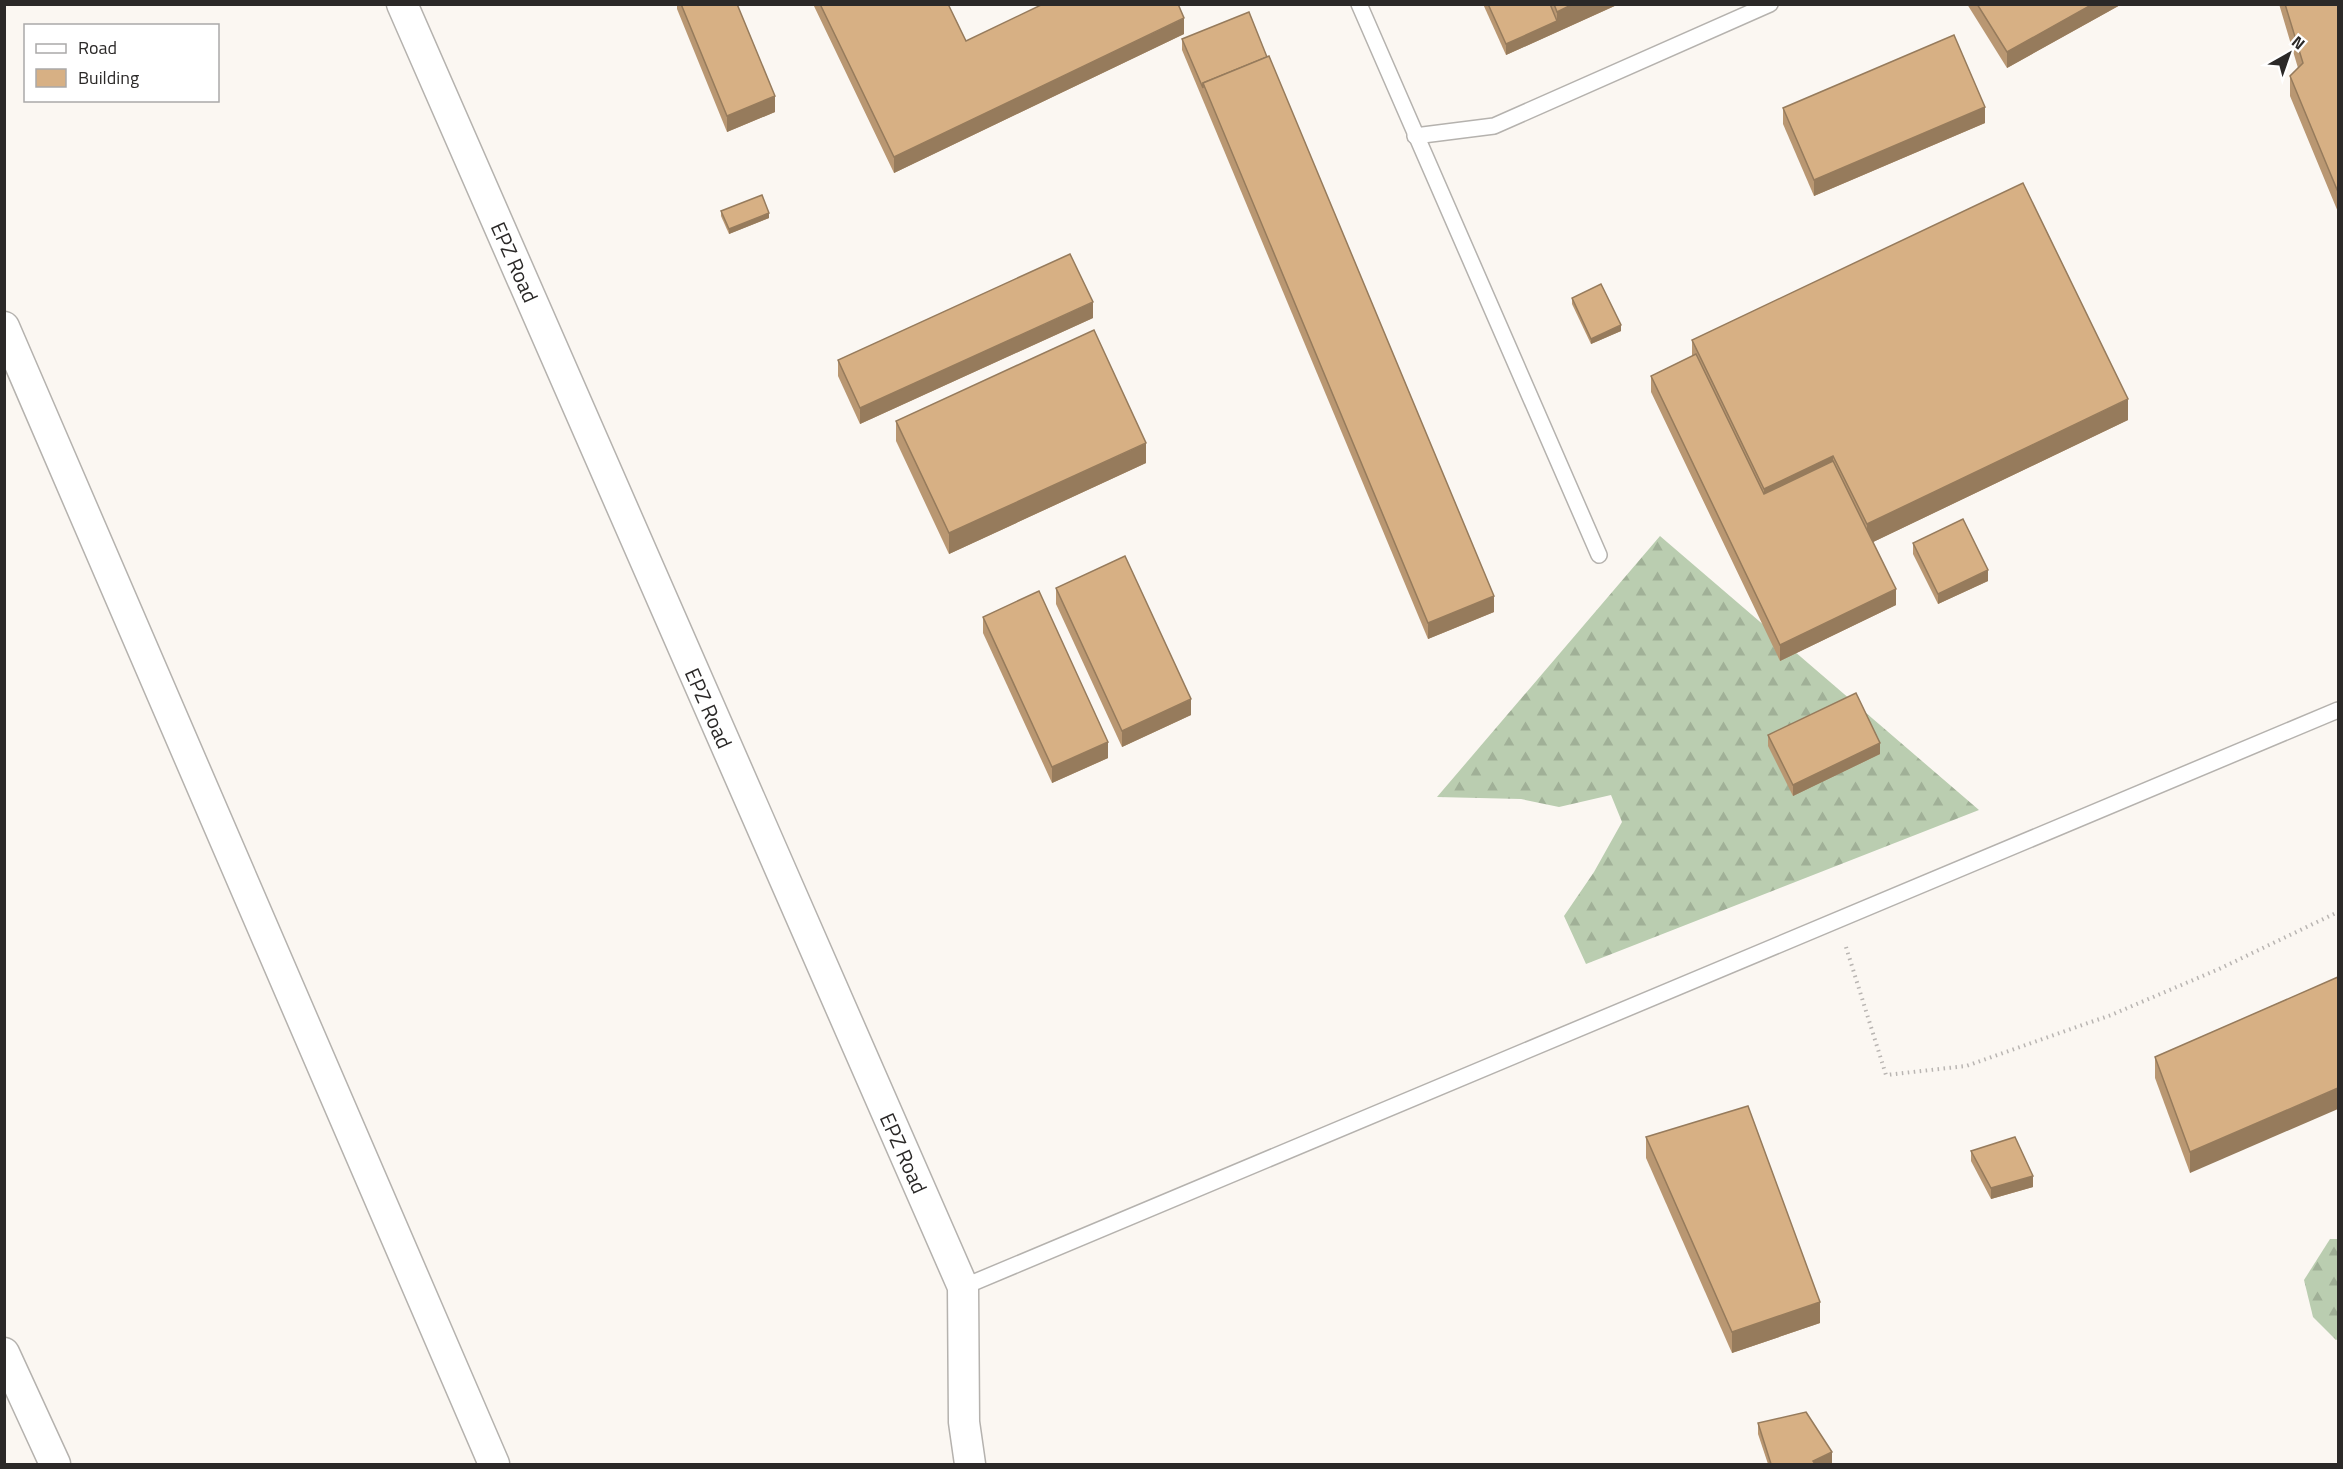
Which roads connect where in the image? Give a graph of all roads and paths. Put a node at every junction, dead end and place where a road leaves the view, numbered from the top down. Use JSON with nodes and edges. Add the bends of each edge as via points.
{"nodes":[{"id":1,"x":402,"y":4,"type":"edge"},
{"id":2,"x":1359,"y":4,"type":"edge"},
{"id":3,"x":1770,"y":4,"type":"edge"},
{"id":4,"x":1415,"y":136,"type":"junction"},
{"id":5,"x":4,"y":327,"type":"edge"},
{"id":6,"x":1599,"y":555,"type":"dead end"},
{"id":7,"x":2338,"y":710,"type":"edge"},
{"id":8,"x":2338,"y":912,"type":"edge"},
{"id":9,"x":1837,"y":920,"type":"junction"},
{"id":10,"x":963,"y":1287,"type":"junction"},
{"id":11,"x":4,"y":1353,"type":"edge"},
{"id":12,"x":55,"y":1464,"type":"edge"},
{"id":13,"x":494,"y":1464,"type":"edge"},
{"id":14,"x":970,"y":1464,"type":"edge"}],
"edges":[{"from":1,"to":10,"type":"street","name":"EPZ Road"},
{"from":2,"to":4,"type":"lane"},
{"from":3,"to":4,"type":"lane","via":[[1494,126]]},
{"from":4,"to":6,"type":"lane"},
{"from":5,"to":13,"type":"street"},
{"from":7,"to":9,"type":"lane"},
{"from":8,"to":9,"type":"path","via":[[2219,969],[2099,1019],[1966,1066],[1886,1075]]},
{"from":9,"to":10,"type":"lane"},
{"from":10,"to":14,"type":"street","name":"EPZ Road","via":[[964,1422]]},
{"from":11,"to":12,"type":"street"}]}
